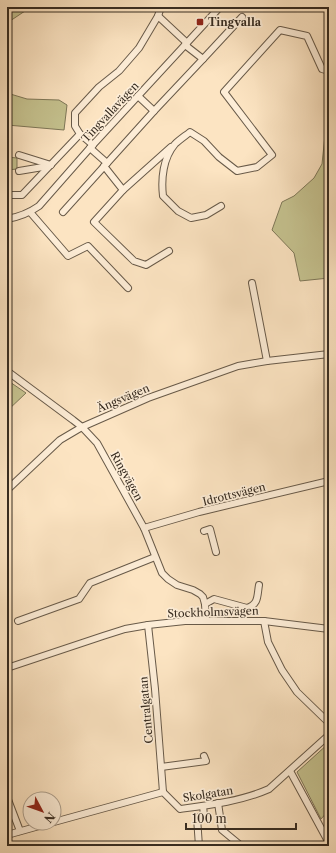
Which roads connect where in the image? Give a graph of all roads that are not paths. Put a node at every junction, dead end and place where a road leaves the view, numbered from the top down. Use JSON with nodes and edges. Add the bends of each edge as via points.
{"nodes":[{"id":1,"x":161,"y":7,"type":"edge"},
{"id":2,"x":220,"y":7,"type":"edge"},
{"id":3,"x":158,"y":16,"type":"junction"},
{"id":4,"x":242,"y":17,"type":"dead end"},
{"id":5,"x":186,"y":44,"type":"junction"},
{"id":6,"x":204,"y":59,"type":"junction"},
{"id":7,"x":329,"y":71,"type":"edge"},
{"id":8,"x":138,"y":96,"type":"junction"},
{"id":9,"x":154,"y":111,"type":"junction"},
{"id":10,"x":80,"y":134,"type":"junction"},
{"id":11,"x":174,"y":145,"type":"junction"},
{"id":12,"x":91,"y":146,"type":"junction"},
{"id":13,"x":19,"y":155,"type":"dead end"},
{"id":14,"x":51,"y":165,"type":"junction"},
{"id":15,"x":106,"y":165,"type":"junction"},
{"id":16,"x":19,"y":171,"type":"dead end"},
{"id":17,"x":123,"y":190,"type":"junction"},
{"id":18,"x":7,"y":195,"type":"edge"},
{"id":19,"x":220,"y":206,"type":"dead end"},
{"id":20,"x":30,"y":212,"type":"junction"},
{"id":21,"x":63,"y":212,"type":"dead end"},
{"id":22,"x":7,"y":219,"type":"edge"},
{"id":23,"x":169,"y":251,"type":"dead end"},
{"id":24,"x":252,"y":283,"type":"dead end"},
{"id":25,"x":128,"y":288,"type":"dead end"},
{"id":26,"x":329,"y":354,"type":"edge"},
{"id":27,"x":267,"y":361,"type":"junction"},
{"id":28,"x":7,"y":371,"type":"edge"},
{"id":29,"x":82,"y":427,"type":"junction"},
{"id":30,"x":329,"y":481,"type":"edge"},
{"id":31,"x":7,"y":490,"type":"edge"},
{"id":32,"x":144,"y":528,"type":"junction"},
{"id":33,"x":204,"y":531,"type":"dead end"},
{"id":34,"x":216,"y":552,"type":"dead end"},
{"id":35,"x":155,"y":557,"type":"junction"},
{"id":36,"x":259,"y":585,"type":"dead end"},
{"id":37,"x":205,"y":604,"type":"junction"},
{"id":38,"x":18,"y":621,"type":"dead end"},
{"id":39,"x":206,"y":621,"type":"junction"},
{"id":40,"x":264,"y":621,"type":"junction"},
{"id":41,"x":148,"y":625,"type":"junction"},
{"id":42,"x":329,"y":629,"type":"edge"},
{"id":43,"x":7,"y":668,"type":"edge"},
{"id":44,"x":329,"y":723,"type":"edge"},
{"id":45,"x":329,"y":735,"type":"edge"},
{"id":46,"x":204,"y":756,"type":"dead end"},
{"id":47,"x":161,"y":766,"type":"junction"},
{"id":48,"x":290,"y":771,"type":"junction"},
{"id":49,"x":163,"y":792,"type":"junction"},
{"id":50,"x":7,"y":797,"type":"edge"},
{"id":51,"x":218,"y":803,"type":"junction"},
{"id":52,"x":203,"y":806,"type":"junction"},
{"id":53,"x":62,"y":820,"type":"edge"},
{"id":54,"x":20,"y":831,"type":"joint"},
{"id":55,"x":7,"y":835,"type":"edge"},
{"id":56,"x":329,"y":843,"type":"edge"},
{"id":57,"x":238,"y":844,"type":"dead end"},
{"id":58,"x":199,"y":846,"type":"edge"}],
"edges":[{"from":1,"to":3,"type":"street"},
{"from":2,"to":5,"type":"street","name":"Tingvallavägen"},
{"from":3,"to":5,"type":"street"},
{"from":3,"to":10,"type":"street","via":[[139,48],[119,71],[75,112],[75,126]]},
{"from":4,"to":6,"type":"street"},
{"from":5,"to":6,"type":"street"},
{"from":5,"to":8,"type":"street","name":"Tingvallavägen"},
{"from":6,"to":9,"type":"street"},
{"from":7,"to":11,"type":"street","via":[[322,69],[307,36],[280,30],[224,92],[272,155],[257,167],[237,171],[219,158],[204,141],[190,132]]},
{"from":8,"to":9,"type":"street"},
{"from":8,"to":12,"type":"street","name":"Tingvallavägen"},
{"from":9,"to":15,"type":"street"},
{"from":10,"to":12,"type":"street"},
{"from":10,"to":14,"type":"street"},
{"from":11,"to":17,"type":"street"},
{"from":11,"to":19,"type":"street","via":[[166,160],[161,182],[163,196],[178,211],[192,218],[206,215]]},
{"from":12,"to":15,"type":"street"},
{"from":12,"to":20,"type":"street","name":"Tingvallavägen","via":[[39,206]]},
{"from":13,"to":14,"type":"street"},
{"from":14,"to":16,"type":"street"},
{"from":14,"to":18,"type":"street","via":[[22,195]]},
{"from":15,"to":17,"type":"street"},
{"from":15,"to":21,"type":"street"},
{"from":17,"to":23,"type":"street","via":[[94,222],[134,260],[146,265]]},
{"from":20,"to":22,"type":"street","name":"Tingvallavägen"},
{"from":20,"to":25,"type":"street","via":[[68,256],[88,246]]},
{"from":24,"to":27,"type":"street"},
{"from":26,"to":27,"type":"street","name":"Ängsvägen"},
{"from":27,"to":29,"type":"street","name":"Ängsvägen","via":[[238,366],[210,375],[148,398]]},
{"from":28,"to":29,"type":"street","name":"Ringvägen"},
{"from":29,"to":31,"type":"street","name":"Ängsvägen","via":[[60,440]]},
{"from":29,"to":32,"type":"street","name":"Ringvägen","via":[[97,443]]},
{"from":30,"to":32,"type":"street","name":"Idrottsvägen"},
{"from":32,"to":35,"type":"street","name":"Ringvägen"},
{"from":33,"to":34,"type":"street","via":[[210,529]]},
{"from":35,"to":37,"type":"street","name":"Ringvägen","via":[[168,579],[176,585],[200,594]]},
{"from":35,"to":38,"type":"street","via":[[90,583],[78,599]]},
{"from":36,"to":37,"type":"street","via":[[257,600],[254,605],[247,608],[214,598]]},
{"from":37,"to":39,"type":"street"},
{"from":39,"to":40,"type":"street","name":"Stockholmsvägen"},
{"from":39,"to":41,"type":"street","name":"Stockholmsvägen"},
{"from":40,"to":42,"type":"street","name":"Stockholmsvägen"},
{"from":40,"to":44,"type":"street","via":[[268,642],[282,670],[297,692]]},
{"from":41,"to":43,"type":"street","name":"Stockholmsvägen","via":[[103,636]]},
{"from":41,"to":47,"type":"street","name":"Centralgatan"},
{"from":45,"to":48,"type":"street","name":"Skolgatan"},
{"from":46,"to":47,"type":"street","via":[[206,761]]},
{"from":47,"to":49,"type":"street","name":"Centralgatan"},
{"from":48,"to":51,"type":"street","name":"Skolgatan","via":[[257,794]]},
{"from":48,"to":56,"type":"street"},
{"from":49,"to":52,"type":"street","name":"Skolgatan","via":[[180,810]]},
{"from":49,"to":53,"type":"street"},
{"from":50,"to":54,"type":"street"},
{"from":51,"to":52,"type":"street","name":"Skolgatan"},
{"from":51,"to":57,"type":"street","via":[[222,830]]},
{"from":52,"to":58,"type":"street","via":[[204,815],[197,818]]},
{"from":54,"to":55,"type":"street"}]}
